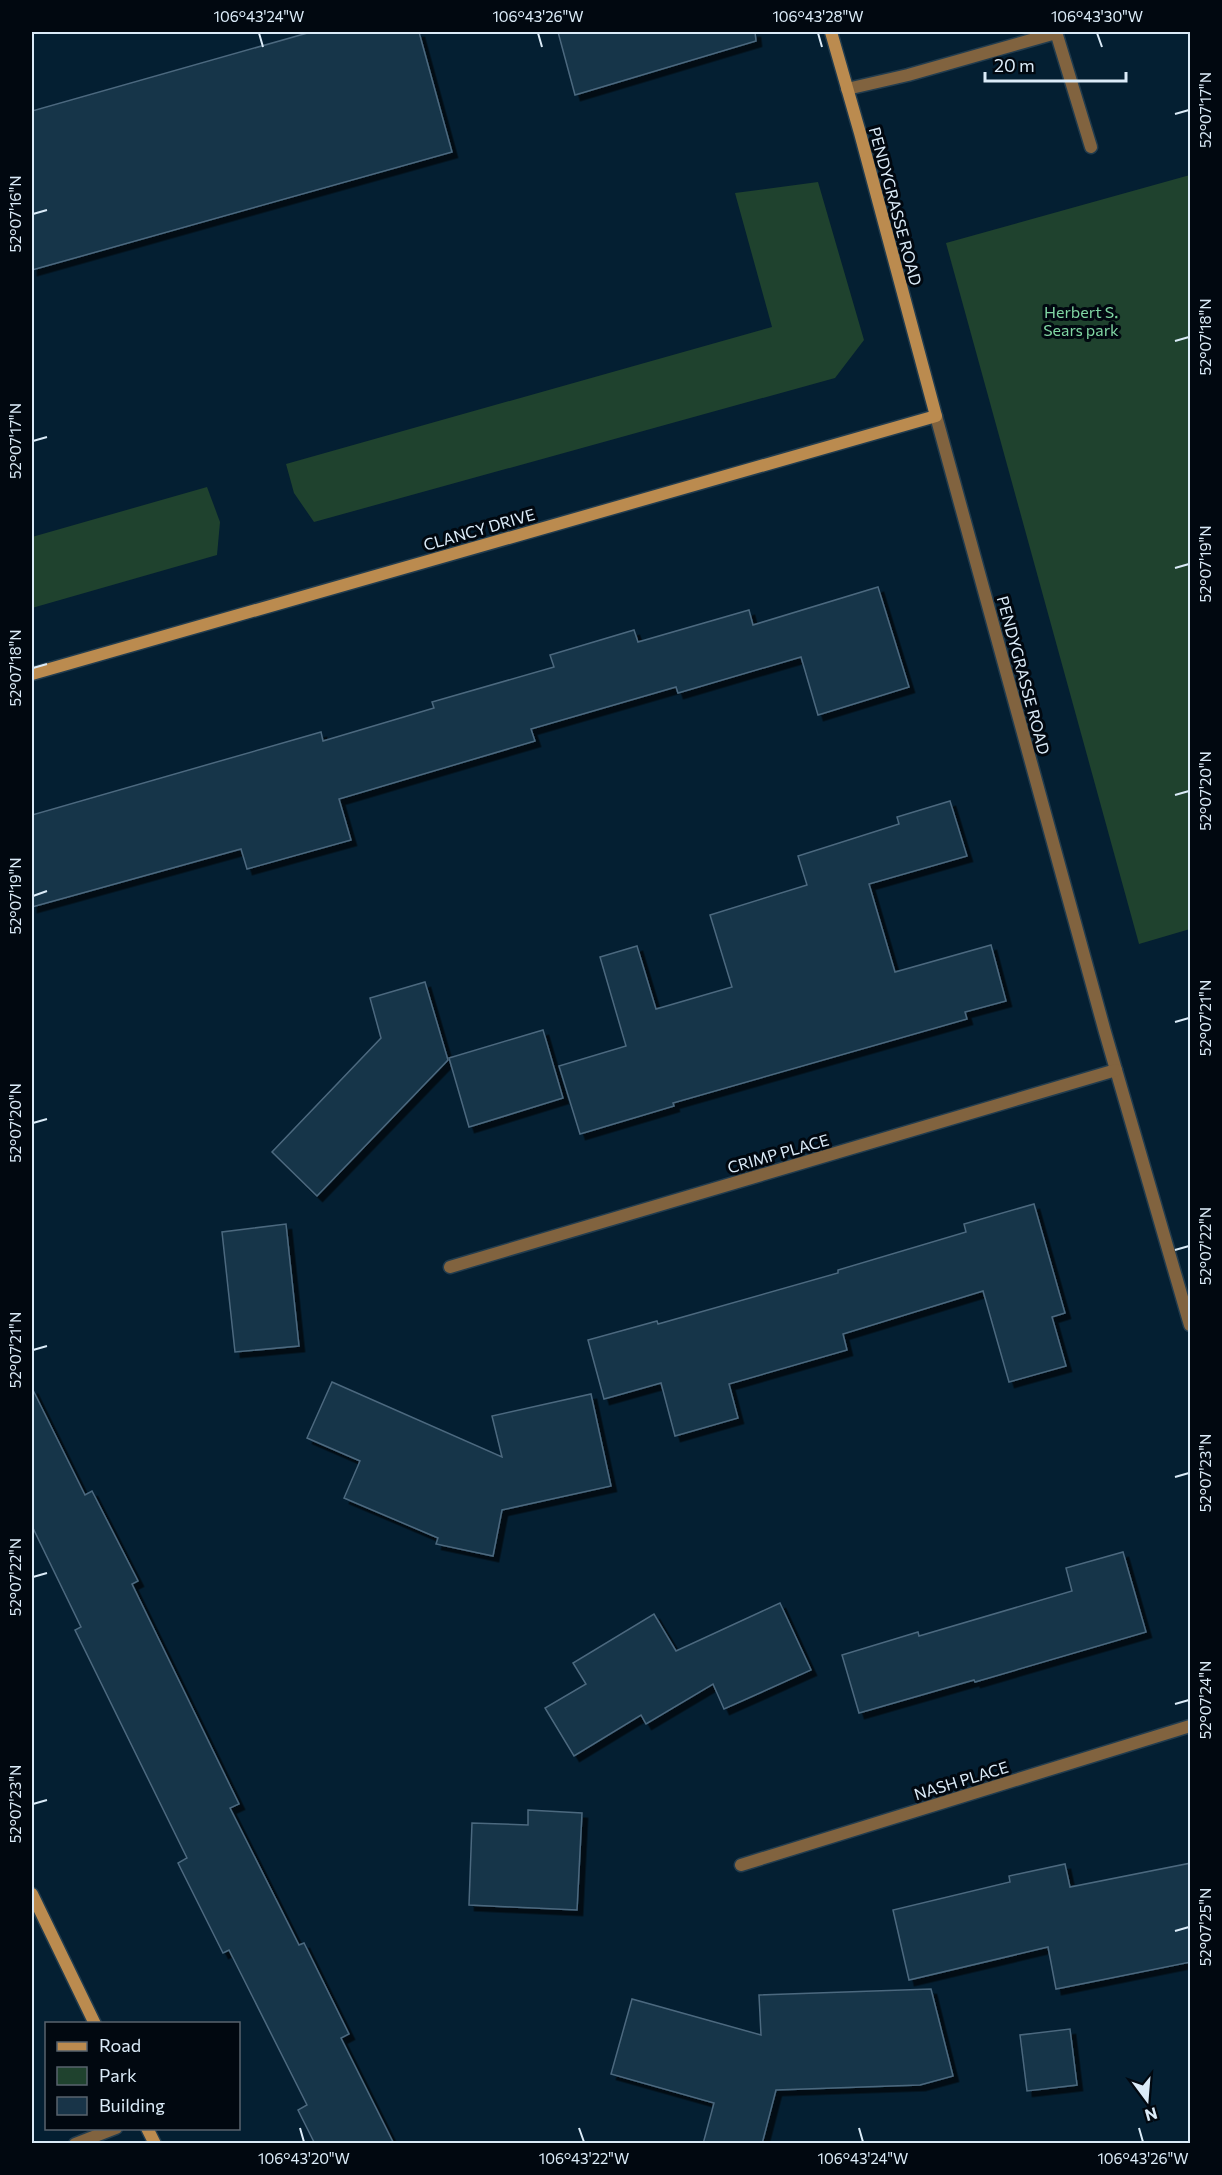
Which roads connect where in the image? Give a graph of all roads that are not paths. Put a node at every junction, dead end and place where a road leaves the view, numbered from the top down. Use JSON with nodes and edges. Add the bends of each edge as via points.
{"nodes":[{"id":1,"x":831,"y":32,"type":"edge"},
{"id":2,"x":1056,"y":32,"type":"edge"},
{"id":3,"x":847,"y":89,"type":"junction"},
{"id":4,"x":1091,"y":147,"type":"dead end"},
{"id":5,"x":936,"y":416,"type":"junction"},
{"id":6,"x":32,"y":674,"type":"edge"},
{"id":7,"x":1116,"y":1071,"type":"junction"},
{"id":8,"x":450,"y":1267,"type":"dead end"},
{"id":9,"x":1191,"y":1325,"type":"edge"},
{"id":10,"x":1191,"y":1726,"type":"edge"},
{"id":11,"x":741,"y":1865,"type":"dead end"},
{"id":12,"x":32,"y":1894,"type":"edge"},
{"id":13,"x":94,"y":2022,"type":"edge"},
{"id":14,"x":112,"y":2130,"type":"edge"},
{"id":15,"x":148,"y":2130,"type":"edge"},
{"id":16,"x":75,"y":2144,"type":"edge"},
{"id":17,"x":155,"y":2144,"type":"edge"}],
"edges":[{"from":1,"to":3,"type":"street","name":"PENDYGRASSE ROAD"},
{"from":2,"to":3,"type":"street"},
{"from":2,"to":4,"type":"street"},
{"from":3,"to":5,"type":"street","name":"PENDYGRASSE ROAD"},
{"from":5,"to":6,"type":"street","name":"CLANCY DRIVE"},
{"from":5,"to":7,"type":"street","name":"PENDYGRASSE ROAD"},
{"from":7,"to":8,"type":"street","name":"CRIMP PLACE"},
{"from":7,"to":9,"type":"street","name":"PENDYGRASSE ROAD"},
{"from":10,"to":11,"type":"street","name":"NASH PLACE"},
{"from":12,"to":13,"type":"street"},
{"from":14,"to":16,"type":"street"},
{"from":15,"to":17,"type":"street"}]}
